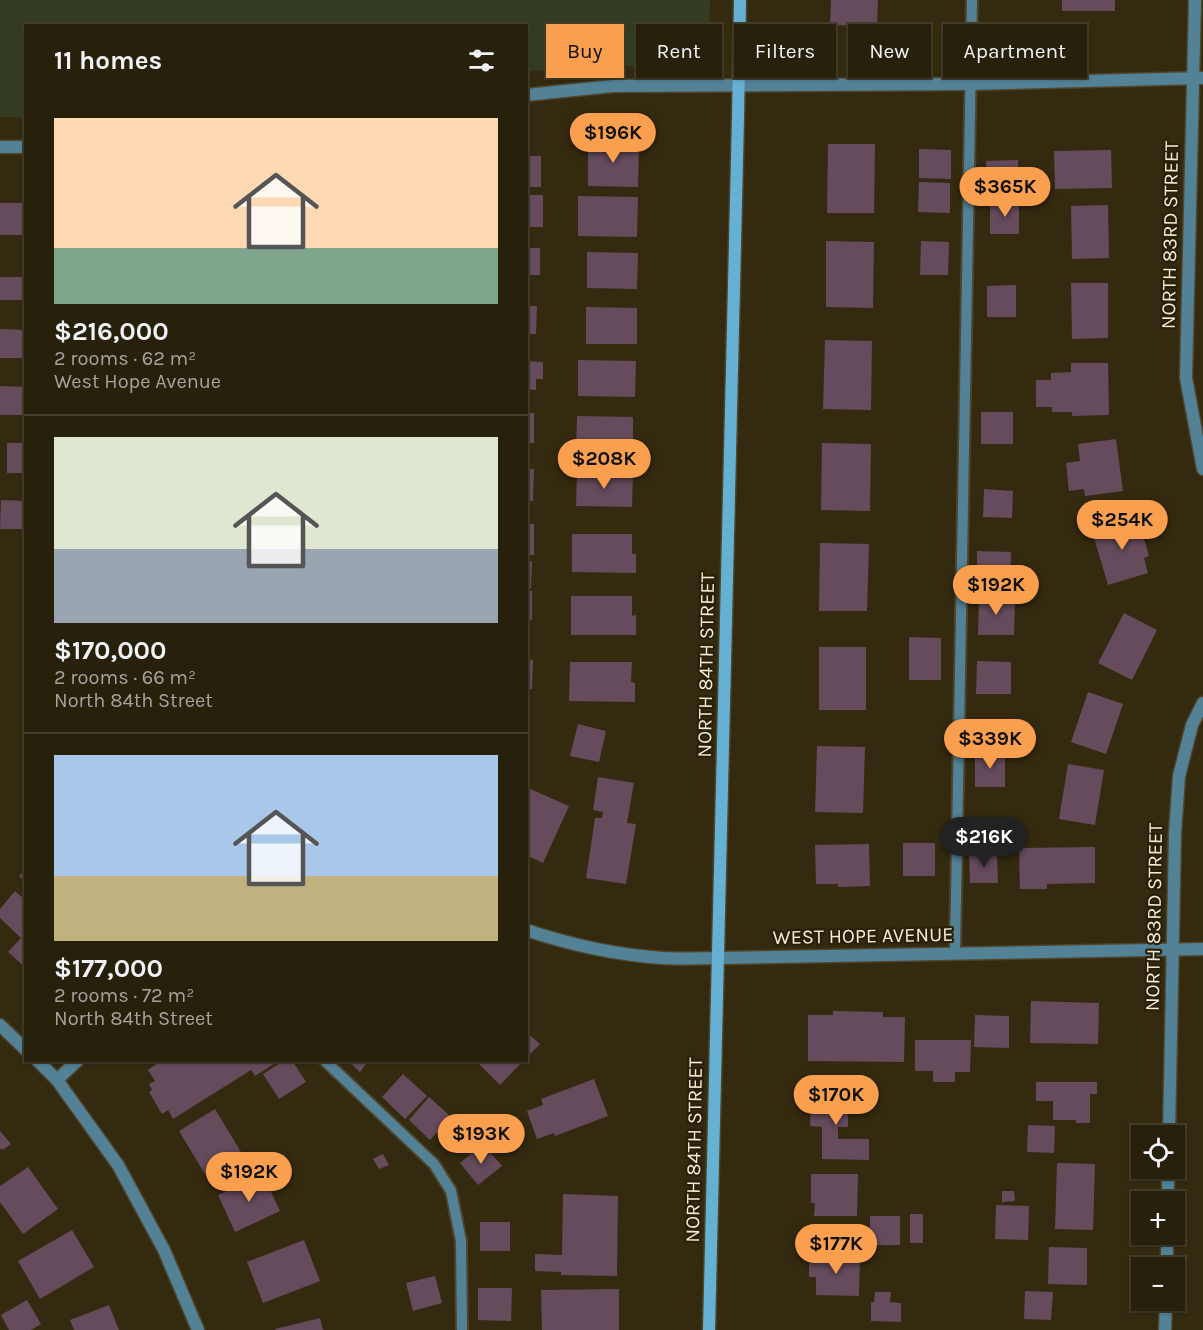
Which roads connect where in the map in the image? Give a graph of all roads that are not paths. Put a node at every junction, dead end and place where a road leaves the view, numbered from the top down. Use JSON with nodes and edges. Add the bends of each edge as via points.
{"nodes":[{"id":1,"x":740,"y":0,"type":"edge"},
{"id":2,"x":972,"y":0,"type":"edge"},
{"id":3,"x":1195,"y":0,"type":"edge"},
{"id":4,"x":1198,"y":79,"type":"edge"},
{"id":5,"x":970,"y":84,"type":"junction"},
{"id":6,"x":738,"y":85,"type":"junction"},
{"id":7,"x":528,"y":95,"type":"edge"},
{"id":8,"x":0,"y":147,"type":"edge"},
{"id":9,"x":24,"y":147,"type":"edge"},
{"id":10,"x":1203,"y":469,"type":"edge"},
{"id":11,"x":1203,"y":703,"type":"edge"},
{"id":12,"x":528,"y":931,"type":"edge"},
{"id":13,"x":1173,"y":949,"type":"junction"},
{"id":14,"x":1203,"y":949,"type":"edge"},
{"id":15,"x":955,"y":953,"type":"junction"},
{"id":16,"x":719,"y":958,"type":"junction"},
{"id":17,"x":0,"y":1025,"type":"edge"},
{"id":18,"x":24,"y":1048,"type":"edge"},
{"id":19,"x":39,"y":1062,"type":"edge"},
{"id":20,"x":76,"y":1062,"type":"edge"},
{"id":21,"x":326,"y":1062,"type":"edge"},
{"id":22,"x":57,"y":1080,"type":"junction"},
{"id":23,"x":1169,"y":1125,"type":"edge"},
{"id":24,"x":1166,"y":1311,"type":"edge"},
{"id":25,"x":198,"y":1330,"type":"edge"},
{"id":26,"x":462,"y":1330,"type":"edge"},
{"id":27,"x":709,"y":1330,"type":"edge"},
{"id":28,"x":1166,"y":1330,"type":"edge"}],
"edges":[{"from":1,"to":6,"type":"street","name":"NORTH 84TH STREET"},
{"from":2,"to":5,"type":"lane"},
{"from":3,"to":4,"type":"street","name":"NORTH 83RD STREET"},
{"from":4,"to":5,"type":"street"},
{"from":4,"to":10,"type":"street","name":"NORTH 83RD STREET","via":[[1186,378]]},
{"from":5,"to":6,"type":"street"},
{"from":5,"to":15,"type":"lane"},
{"from":6,"to":7,"type":"street","via":[[613,86]]},
{"from":6,"to":16,"type":"street","name":"NORTH 84TH STREET"},
{"from":8,"to":9,"type":"street"},
{"from":11,"to":13,"type":"street","name":"NORTH 83RD STREET","via":[[1191,725],[1179,776]]},
{"from":12,"to":16,"type":"street","name":"WEST HOPE AVENUE","via":[[615,953]]},
{"from":13,"to":14,"type":"street","name":"WEST HOPE AVENUE"},
{"from":13,"to":15,"type":"street","name":"WEST HOPE AVENUE"},
{"from":13,"to":23,"type":"street","name":"NORTH 83RD STREET"},
{"from":15,"to":16,"type":"street","name":"WEST HOPE AVENUE"},
{"from":16,"to":27,"type":"street","name":"NORTH 84TH STREET"},
{"from":17,"to":18,"type":"street"},
{"from":19,"to":22,"type":"street"},
{"from":20,"to":22,"type":"street"},
{"from":21,"to":26,"type":"lane","via":[[434,1164],[451,1191],[461,1242]]},
{"from":22,"to":25,"type":"street","via":[[118,1165],[164,1250]]},
{"from":24,"to":28,"type":"street"}]}
